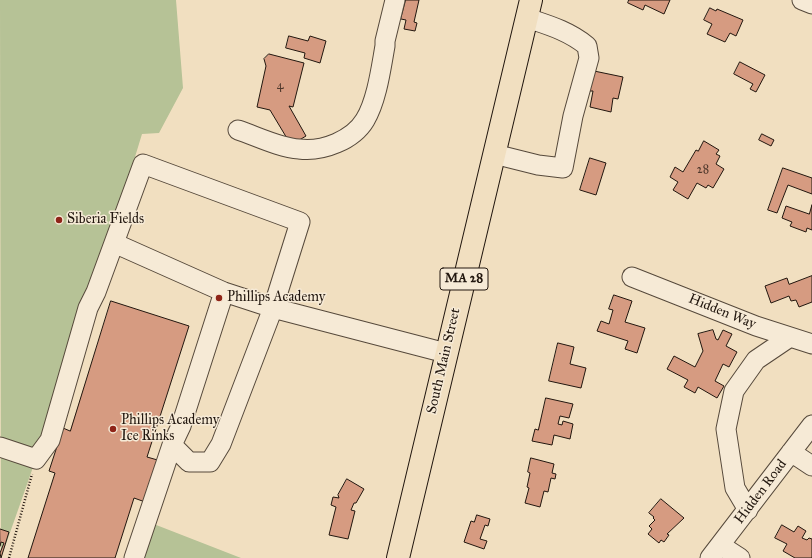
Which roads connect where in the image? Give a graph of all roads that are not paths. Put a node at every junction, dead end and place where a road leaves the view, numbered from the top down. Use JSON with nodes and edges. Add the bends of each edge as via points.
{"nodes":[{"id":1,"x":395,"y":0,"type":"edge"},
{"id":2,"x":802,"y":0,"type":"edge"},
{"id":3,"x":812,"y":4,"type":"edge"},
{"id":4,"x":529,"y":9,"type":"edge"},
{"id":5,"x":238,"y":130,"type":"dead end"},
{"id":6,"x":494,"y":154,"type":"junction"},
{"id":7,"x":114,"y":243,"type":"junction"},
{"id":8,"x":632,"y":277,"type":"dead end"},
{"id":9,"x":224,"y":292,"type":"junction"},
{"id":10,"x":273,"y":308,"type":"junction"},
{"id":11,"x":790,"y":337,"type":"junction"},
{"id":12,"x":812,"y":344,"type":"edge"},
{"id":13,"x":446,"y":353,"type":"junction"},
{"id":14,"x":812,"y":425,"type":"edge"},
{"id":15,"x":172,"y":445,"type":"junction"},
{"id":16,"x":0,"y":447,"type":"edge"},
{"id":17,"x":791,"y":452,"type":"junction"},
{"id":18,"x":812,"y":466,"type":"edge"},
{"id":19,"x":748,"y":510,"type":"junction"},
{"id":20,"x":715,"y":551,"type":"edge"},
{"id":21,"x":134,"y":558,"type":"edge"},
{"id":22,"x":398,"y":558,"type":"edge"},
{"id":23,"x":740,"y":558,"type":"edge"}],
"edges":[{"from":1,"to":5,"type":"street","via":[[376,88],[366,119],[358,130],[347,139],[321,148],[299,149]]},
{"from":2,"to":3,"type":"street"},
{"from":4,"to":6,"type":"main road","name":"South Main Street","number":"MA 28"},
{"from":4,"to":6,"type":"street","via":[[587,46],[589,58],[573,116],[563,168],[538,165]]},
{"from":6,"to":13,"type":"main road","name":"South Main Street","number":"MA 28"},
{"from":7,"to":9,"type":"street"},
{"from":7,"to":10,"type":"street","via":[[143,164],[300,222]]},
{"from":7,"to":16,"type":"street","via":[[88,308],[50,440],[36,459]]},
{"from":8,"to":11,"type":"street","name":"Hidden Way"},
{"from":9,"to":10,"type":"street"},
{"from":9,"to":15,"type":"street","via":[[181,426]]},
{"from":10,"to":13,"type":"street"},
{"from":10,"to":15,"type":"street","via":[[221,444],[210,462],[189,462]]},
{"from":11,"to":12,"type":"street","name":"Hidden Way"},
{"from":11,"to":19,"type":"street","via":[[756,360],[734,391],[726,429],[735,488]]},
{"from":13,"to":22,"type":"main road","name":"South Main Street","number":"MA 28"},
{"from":14,"to":17,"type":"street","name":"Hidden Road"},
{"from":15,"to":21,"type":"street"},
{"from":17,"to":18,"type":"street"},
{"from":17,"to":19,"type":"street","name":"Hidden Road"},
{"from":19,"to":20,"type":"street","name":"Hidden Road"},
{"from":20,"to":23,"type":"street"}]}
